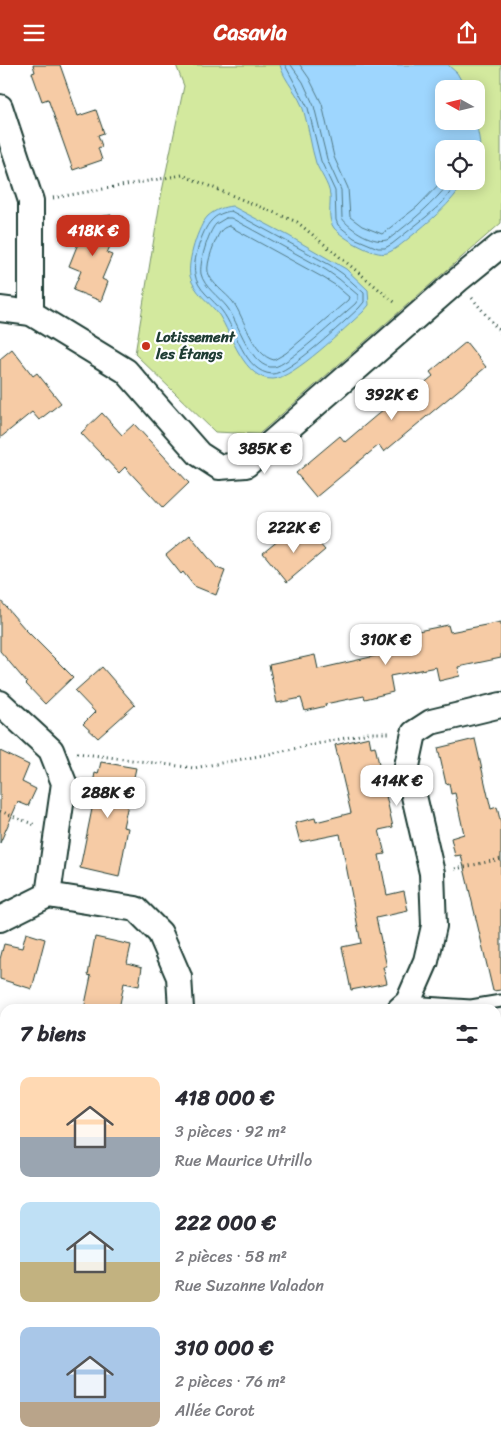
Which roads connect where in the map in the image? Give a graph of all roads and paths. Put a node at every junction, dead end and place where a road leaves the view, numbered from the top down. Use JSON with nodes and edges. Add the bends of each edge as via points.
{"nodes":[{"id":1,"x":0,"y":107,"type":"edge"},
{"id":2,"x":30,"y":201,"type":"junction"},
{"id":3,"x":501,"y":245,"type":"edge"},
{"id":4,"x":458,"y":280,"type":"junction"},
{"id":5,"x":0,"y":309,"type":"edge"},
{"id":6,"x":31,"y":313,"type":"junction"},
{"id":7,"x":414,"y":319,"type":"junction"},
{"id":8,"x":501,"y":333,"type":"edge"},
{"id":9,"x":0,"y":703,"type":"edge"},
{"id":10,"x":501,"y":705,"type":"edge"},
{"id":11,"x":414,"y":733,"type":"junction"},
{"id":12,"x":51,"y":750,"type":"junction"},
{"id":13,"x":0,"y":811,"type":"edge"},
{"id":14,"x":56,"y":834,"type":"junction"},
{"id":15,"x":501,"y":859,"type":"edge"},
{"id":16,"x":432,"y":873,"type":"junction"},
{"id":17,"x":48,"y":895,"type":"junction"},
{"id":18,"x":0,"y":919,"type":"edge"},
{"id":19,"x":501,"y":1001,"type":"edge"},
{"id":20,"x":182,"y":1004,"type":"edge"},
{"id":21,"x":404,"y":1004,"type":"edge"},
{"id":22,"x":483,"y":1004,"type":"edge"}],
"edges":[{"from":1,"to":2,"type":"street"},
{"from":2,"to":6,"type":"street"},
{"from":2,"to":7,"type":"path","via":[[182,175],[297,222]]},
{"from":3,"to":4,"type":"street"},
{"from":4,"to":7,"type":"street"},
{"from":4,"to":8,"type":"path"},
{"from":5,"to":6,"type":"street"},
{"from":6,"to":7,"type":"street","via":[[126,371],[199,453],[219,467],[246,465]]},
{"from":9,"to":12,"type":"street"},
{"from":10,"to":11,"type":"street","via":[[431,721]]},
{"from":11,"to":12,"type":"path","via":[[369,733],[194,768]]},
{"from":11,"to":16,"type":"street","via":[[407,766]]},
{"from":12,"to":14,"type":"street","via":[[64,783]]},
{"from":13,"to":14,"type":"path"},
{"from":14,"to":17,"type":"street"},
{"from":15,"to":16,"type":"path"},
{"from":16,"to":21,"type":"street","via":[[434,925],[426,961]]},
{"from":17,"to":18,"type":"street"},
{"from":17,"to":20,"type":"street","via":[[136,909],[160,933],[179,977]]},
{"from":19,"to":22,"type":"lane"}]}
